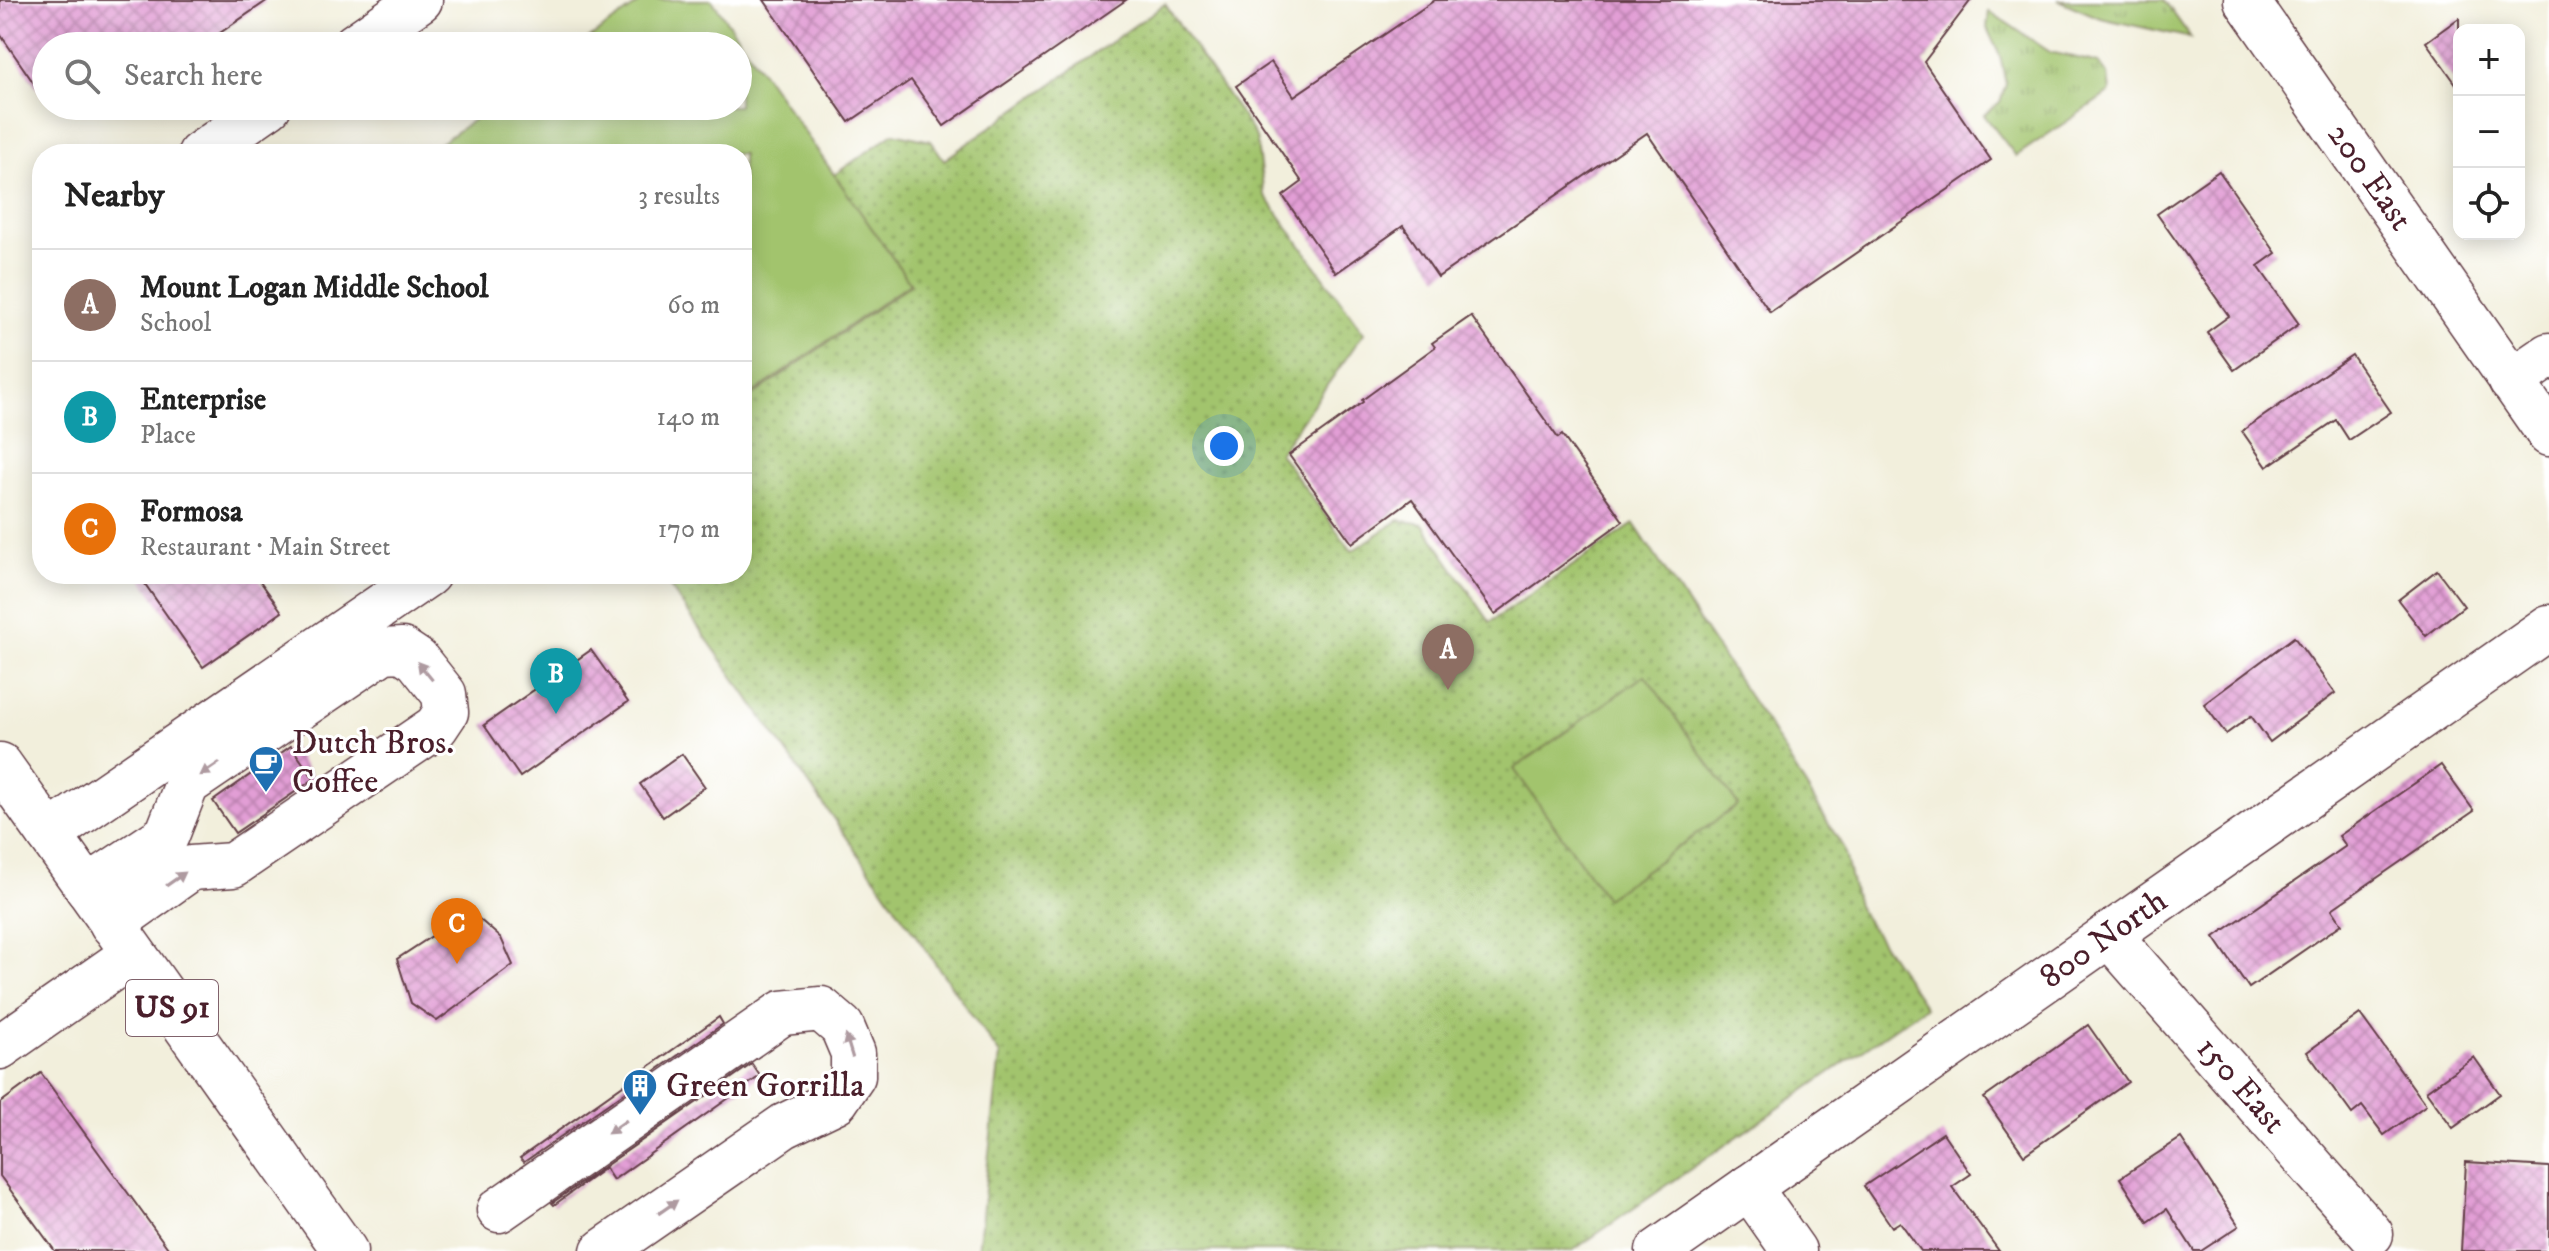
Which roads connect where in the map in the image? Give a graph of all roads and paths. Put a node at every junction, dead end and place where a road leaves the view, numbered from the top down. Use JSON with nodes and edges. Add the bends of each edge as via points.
{"nodes":[{"id":1,"x":420,"y":0,"type":"edge"},
{"id":2,"x":2246,"y":0,"type":"edge"},
{"id":3,"x":374,"y":32,"type":"edge"},
{"id":4,"x":249,"y":120,"type":"edge"},
{"id":5,"x":214,"y":144,"type":"edge"},
{"id":6,"x":2549,"y":355,"type":"edge"},
{"id":7,"x":2511,"y":381,"type":"junction"},
{"id":8,"x":2549,"y":434,"type":"edge"},
{"id":9,"x":413,"y":584,"type":"edge"},
{"id":10,"x":2549,"y":627,"type":"edge"},
{"id":11,"x":0,"y":765,"type":"edge"},
{"id":12,"x":49,"y":834,"type":"junction"},
{"id":13,"x":87,"y":888,"type":"junction"},
{"id":14,"x":2109,"y":935,"type":"junction"},
{"id":15,"x":122,"y":939,"type":"junction"},
{"id":16,"x":0,"y":1047,"type":"edge"},
{"id":17,"x":1749,"y":1187,"type":"junction"},
{"id":18,"x":499,"y":1210,"type":"dead end"},
{"id":19,"x":2371,"y":1234,"type":"dead end"},
{"id":20,"x":1672,"y":1247,"type":"edge"},
{"id":21,"x":345,"y":1251,"type":"edge"},
{"id":22,"x":603,"y":1251,"type":"edge"},
{"id":23,"x":1794,"y":1251,"type":"edge"}],
"edges":[{"from":1,"to":3,"type":"street"},
{"from":2,"to":7,"type":"street","name":"200 East"},
{"from":4,"to":5,"type":"street"},
{"from":6,"to":7,"type":"street"},
{"from":7,"to":8,"type":"street","name":"200 East"},
{"from":9,"to":12,"type":"street"},
{"from":10,"to":14,"type":"street","name":"800 North"},
{"from":11,"to":12,"type":"street","number":"US 91"},
{"from":12,"to":13,"type":"street","number":"US 91"},
{"from":13,"to":15,"type":"street","number":"US 91"},
{"from":15,"to":13,"type":"street","one_way":true,"via":[[191,868],[233,865],[436,727],[446,712],[444,694],[417,660],[402,650],[383,651],[187,784],[167,835]]},
{"from":14,"to":17,"type":"street","name":"800 North"},
{"from":14,"to":19,"type":"street","name":"150 East"},
{"from":15,"to":16,"type":"street"},
{"from":15,"to":21,"type":"street","number":"US 91"},
{"from":17,"to":20,"type":"street","name":"800 North"},
{"from":17,"to":23,"type":"street"},
{"from":22,"to":18,"type":"street","one_way":true,"via":[[784,1126],[836,1101],[853,1076],[853,1053],[842,1027],[821,1009],[782,1013]]}]}
